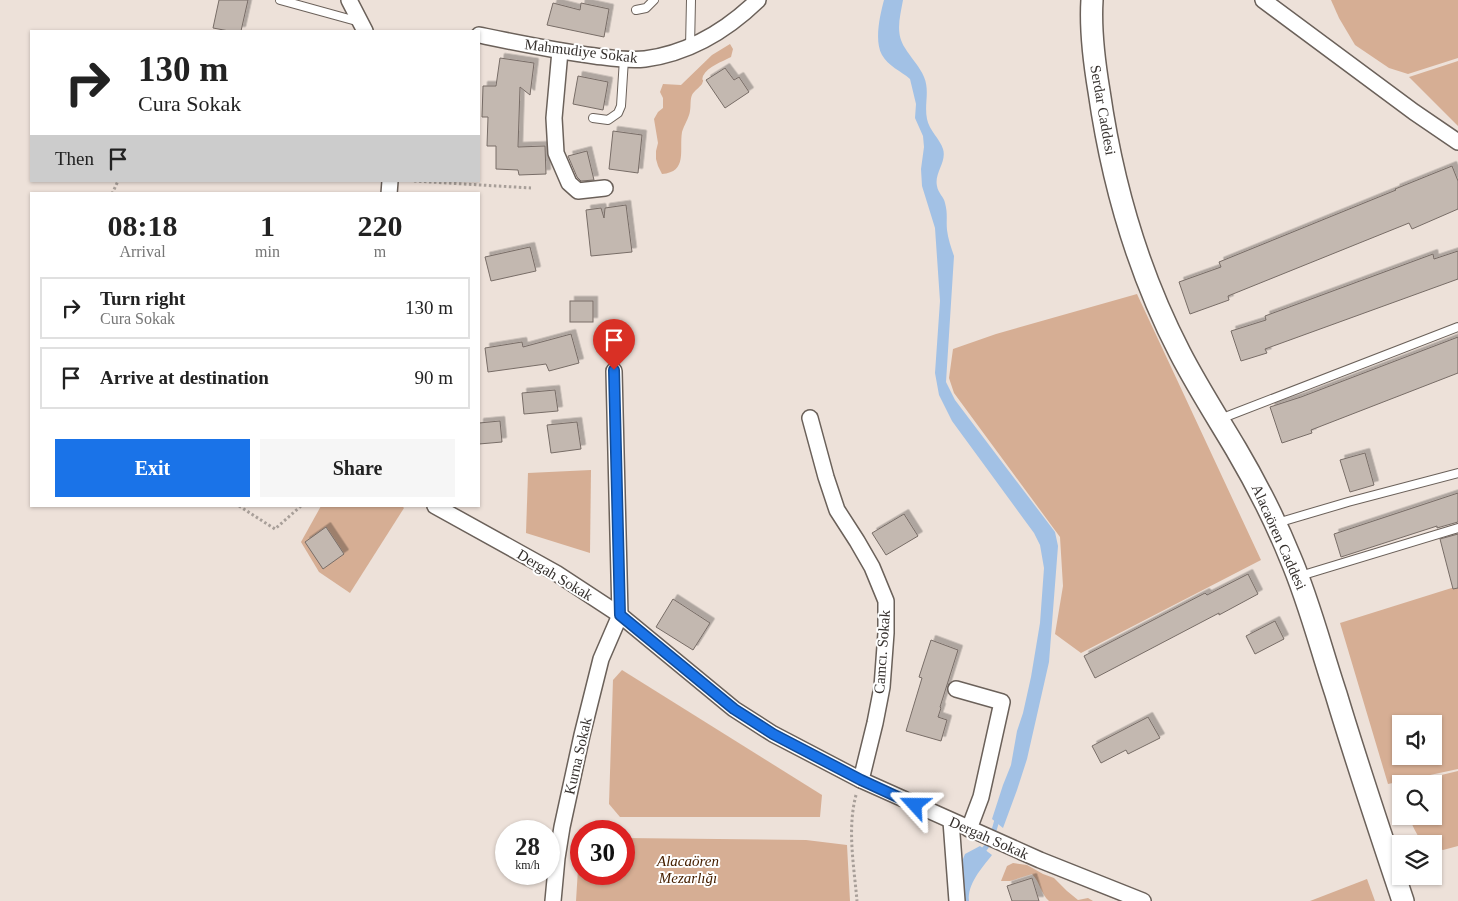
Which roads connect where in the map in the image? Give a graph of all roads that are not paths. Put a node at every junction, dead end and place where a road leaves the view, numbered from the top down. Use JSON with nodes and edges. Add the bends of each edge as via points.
{"nodes":[{"id":1,"x":280,"y":0,"type":"edge"},
{"id":2,"x":349,"y":0,"type":"edge"},
{"id":3,"x":654,"y":0,"type":"edge"},
{"id":4,"x":691,"y":0,"type":"edge"},
{"id":5,"x":758,"y":0,"type":"edge"},
{"id":6,"x":1092,"y":0,"type":"edge"},
{"id":7,"x":1263,"y":0,"type":"edge"},
{"id":8,"x":636,"y":10,"type":"dead end"},
{"id":9,"x":363,"y":27,"type":"edge"},
{"id":10,"x":480,"y":35,"type":"edge"},
{"id":11,"x":690,"y":47,"type":"junction"},
{"id":12,"x":560,"y":51,"type":"junction"},
{"id":13,"x":624,"y":59,"type":"junction"},
{"id":14,"x":593,"y":118,"type":"dead end"},
{"id":15,"x":1458,"y":142,"type":"edge"},
{"id":16,"x":605,"y":188,"type":"dead end"},
{"id":17,"x":1126,"y":218,"type":"joint"},
{"id":18,"x":1458,"y":327,"type":"edge"},
{"id":19,"x":614,"y":370,"type":"dead end"},
{"id":20,"x":810,"y":418,"type":"dead end"},
{"id":21,"x":1218,"y":420,"type":"junction"},
{"id":22,"x":1458,"y":473,"type":"edge"},
{"id":23,"x":437,"y":507,"type":"edge"},
{"id":24,"x":1275,"y":524,"type":"junction"},
{"id":25,"x":1458,"y":528,"type":"edge"},
{"id":26,"x":1298,"y":577,"type":"junction"},
{"id":27,"x":620,"y":615,"type":"junction"},
{"id":28,"x":956,"y":689,"type":"dead end"},
{"id":29,"x":861,"y":780,"type":"junction"},
{"id":30,"x":951,"y":821,"type":"junction"},
{"id":31,"x":972,"y":830,"type":"junction"},
{"id":32,"x":553,"y":901,"type":"edge"},
{"id":33,"x":956,"y":901,"type":"edge"},
{"id":34,"x":1143,"y":901,"type":"edge"},
{"id":35,"x":1403,"y":901,"type":"edge"}],
"edges":[{"from":1,"to":9,"type":"lane"},
{"from":2,"to":9,"type":"street"},
{"from":3,"to":8,"type":"lane","via":[[646,8]]},
{"from":4,"to":11,"type":"lane"},
{"from":5,"to":11,"type":"street","name":"Mahmudiye Sokak","via":[[718,33]]},
{"from":6,"to":17,"type":"street","name":"Serdar Caddesi","via":[[1092,48],[1104,128]]},
{"from":7,"to":15,"type":"street"},
{"from":10,"to":12,"type":"street","name":"Mahmudiye Sokak"},
{"from":11,"to":13,"type":"street","name":"Mahmudiye Sokak","via":[[651,58]]},
{"from":12,"to":13,"type":"street","name":"Mahmudiye Sokak"},
{"from":12,"to":16,"type":"street","via":[[554,118],[556,153],[569,183],[578,191]]},
{"from":13,"to":14,"type":"lane","via":[[618,113],[608,120]]},
{"from":17,"to":21,"type":"street","name":"Alacaören Caddesi","via":[[1161,316]]},
{"from":18,"to":21,"type":"lane"},
{"from":19,"to":27,"type":"street"},
{"from":20,"to":29,"type":"street","name":"Camcı. Sokak","via":[[837,510],[872,567],[886,601],[882,687]]},
{"from":21,"to":24,"type":"street","name":"Alacaören Caddesi"},
{"from":22,"to":24,"type":"lane"},
{"from":23,"to":27,"type":"street","name":"Dergah Sokak","via":[[556,573]]},
{"from":24,"to":26,"type":"street","name":"Alacaören Caddesi"},
{"from":25,"to":26,"type":"lane"},
{"from":26,"to":35,"type":"street","name":"Alacaören Caddesi"},
{"from":27,"to":29,"type":"street","name":"Dergah Sokak","via":[[734,709],[773,734]]},
{"from":27,"to":32,"type":"street","name":"Kurna Sokak","via":[[602,660],[582,735],[562,826]]},
{"from":28,"to":31,"type":"street","via":[[1002,702]]},
{"from":29,"to":30,"type":"street","name":"Dergah Sokak"},
{"from":30,"to":31,"type":"street","name":"Dergah Sokak"},
{"from":30,"to":33,"type":"street"},
{"from":31,"to":34,"type":"street","name":"Dergah Sokak"}]}
